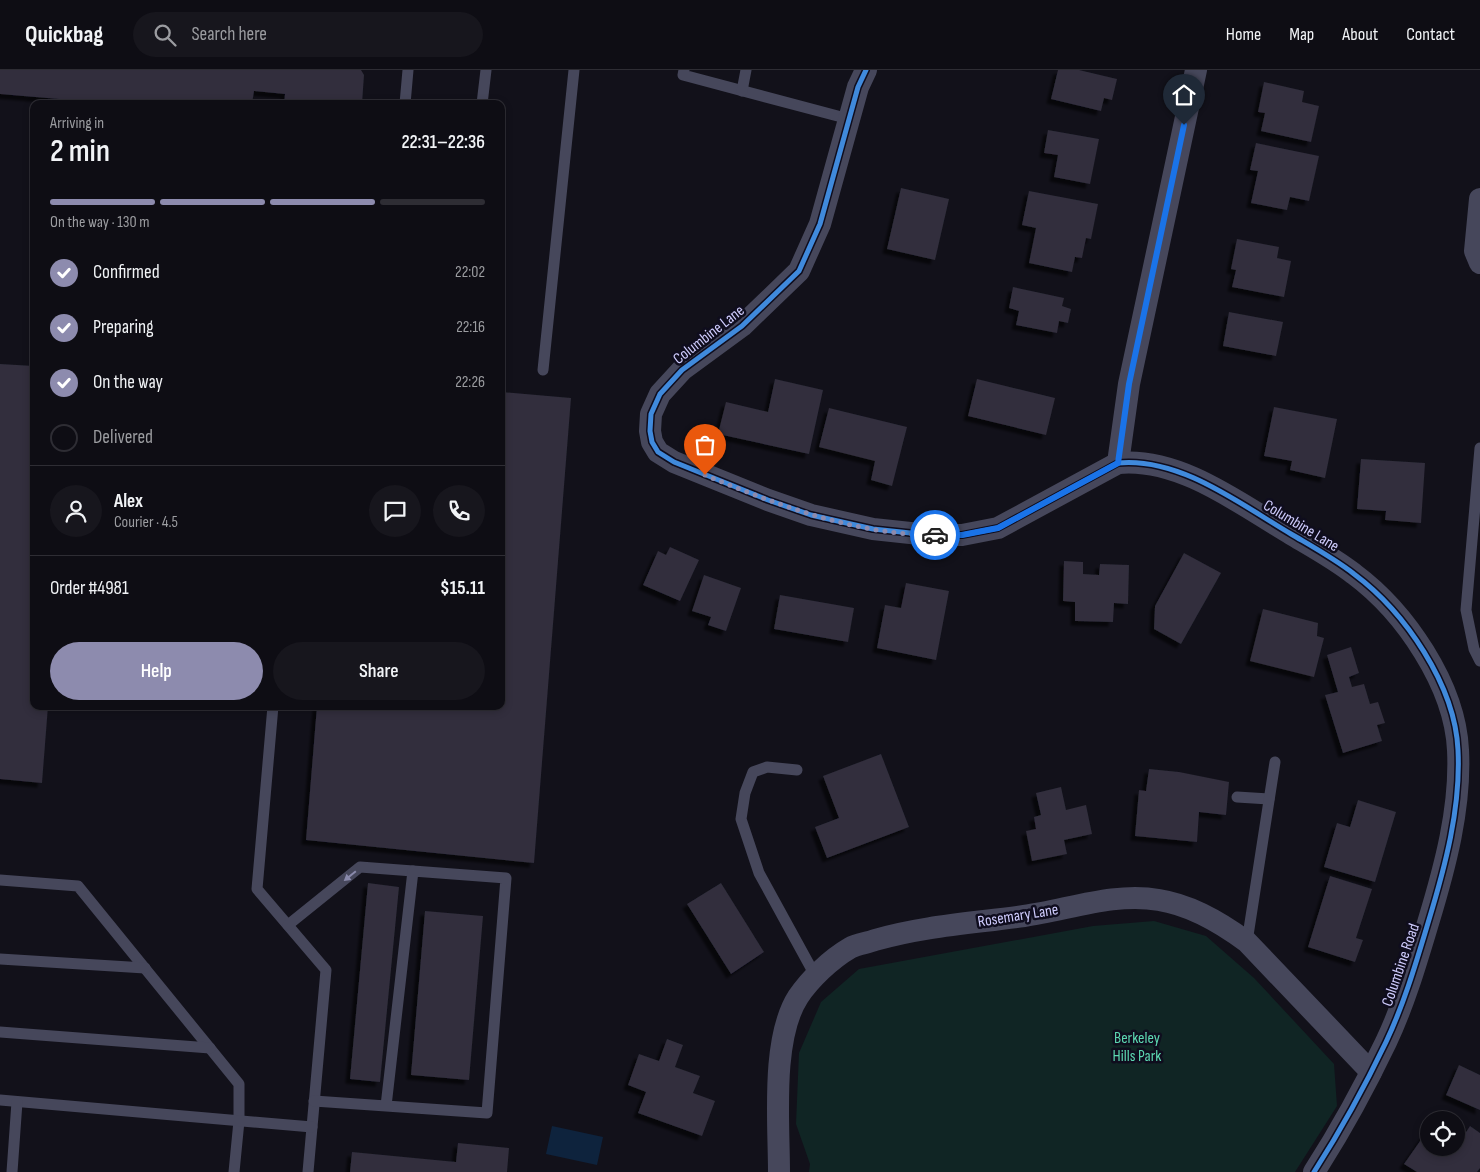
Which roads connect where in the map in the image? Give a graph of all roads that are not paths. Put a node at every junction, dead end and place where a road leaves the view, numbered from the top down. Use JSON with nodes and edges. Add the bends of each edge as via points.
{"nodes":[{"id":1,"x":408,"y":70,"type":"edge"},
{"id":2,"x":486,"y":70,"type":"edge"},
{"id":3,"x":574,"y":70,"type":"edge"},
{"id":4,"x":684,"y":70,"type":"edge"},
{"id":5,"x":746,"y":70,"type":"edge"},
{"id":6,"x":866,"y":70,"type":"edge"},
{"id":7,"x":1196,"y":70,"type":"edge"},
{"id":8,"x":742,"y":91,"type":"junction"},
{"id":9,"x":405,"y":100,"type":"edge"},
{"id":10,"x":482,"y":100,"type":"edge"},
{"id":11,"x":849,"y":119,"type":"junction"},
{"id":12,"x":1480,"y":199,"type":"edge"},
{"id":13,"x":1480,"y":263,"type":"edge"},
{"id":14,"x":543,"y":370,"type":"dead end"},
{"id":15,"x":1480,"y":448,"type":"edge"},
{"id":16,"x":1118,"y":463,"type":"junction"},
{"id":17,"x":1480,"y":661,"type":"edge"},
{"id":18,"x":273,"y":710,"type":"edge"},
{"id":19,"x":1458,"y":748,"type":"joint"},
{"id":20,"x":1275,"y":762,"type":"dead end"},
{"id":21,"x":797,"y":770,"type":"dead end"},
{"id":22,"x":1237,"y":797,"type":"dead end"},
{"id":23,"x":1269,"y":799,"type":"junction"},
{"id":24,"x":413,"y":871,"type":"junction"},
{"id":25,"x":0,"y":880,"type":"edge"},
{"id":26,"x":288,"y":925,"type":"junction"},
{"id":27,"x":1247,"y":942,"type":"junction"},
{"id":28,"x":0,"y":959,"type":"edge"},
{"id":29,"x":146,"y":968,"type":"junction"},
{"id":30,"x":816,"y":977,"type":"junction"},
{"id":31,"x":0,"y":1032,"type":"edge"},
{"id":32,"x":210,"y":1048,"type":"junction"},
{"id":33,"x":1370,"y":1072,"type":"junction"},
{"id":34,"x":0,"y":1100,"type":"edge"},
{"id":35,"x":314,"y":1101,"type":"junction"},
{"id":36,"x":17,"y":1102,"type":"junction"},
{"id":37,"x":386,"y":1106,"type":"junction"},
{"id":38,"x":239,"y":1121,"type":"junction"},
{"id":39,"x":312,"y":1127,"type":"junction"},
{"id":40,"x":12,"y":1172,"type":"edge"},
{"id":41,"x":234,"y":1172,"type":"edge"},
{"id":42,"x":308,"y":1172,"type":"edge"},
{"id":43,"x":779,"y":1172,"type":"edge"},
{"id":44,"x":1314,"y":1172,"type":"edge"}],
"edges":[{"from":1,"to":9,"type":"lane"},
{"from":2,"to":10,"type":"lane"},
{"from":3,"to":14,"type":"lane"},
{"from":4,"to":8,"type":"lane","via":[[683,75]]},
{"from":5,"to":8,"type":"lane"},
{"from":6,"to":11,"type":"street","name":"Columbine Lane"},
{"from":7,"to":16,"type":"street","via":[[1129,384]]},
{"from":8,"to":11,"type":"lane"},
{"from":11,"to":16,"type":"street","name":"Columbine Lane","via":[[820,224],[798,271],[749,320],[682,370],[660,394],[651,414],[650,431],[658,452],[674,462],[811,515],[873,529],[930,535],[962,535],[998,528]]},
{"from":12,"to":13,"type":"street","via":[[1475,251]]},
{"from":15,"to":17,"type":"lane","via":[[1466,610],[1474,649]]},
{"from":16,"to":19,"type":"street","name":"Columbine Lane","via":[[1136,461],[1175,469],[1234,500],[1357,575],[1397,614],[1425,654],[1449,706]]},
{"from":18,"to":26,"type":"lane","via":[[257,889]]},
{"from":19,"to":33,"type":"street","name":"Columbine Road","via":[[1456,807],[1435,901],[1409,986]]},
{"from":20,"to":23,"type":"lane"},
{"from":21,"to":30,"type":"lane","via":[[767,767],[753,772],[745,793],[741,819],[759,873]]},
{"from":22,"to":23,"type":"lane"},
{"from":23,"to":27,"type":"lane"},
{"from":24,"to":26,"type":"lane","one_way":true,"via":[[360,867]]},
{"from":24,"to":37,"type":"lane"},
{"from":24,"to":37,"type":"lane","via":[[506,878],[487,1113]]},
{"from":25,"to":29,"type":"lane","via":[[78,886]]},
{"from":26,"to":35,"type":"lane","via":[[326,970]]},
{"from":27,"to":30,"type":"street","name":"Rosemary Lane","via":[[1227,927],[1186,906],[1158,899],[1113,899],[1026,916],[903,932],[851,948]]},
{"from":27,"to":33,"type":"street","name":"Rosemary Lane"},
{"from":28,"to":29,"type":"lane"},
{"from":29,"to":32,"type":"lane"},
{"from":30,"to":43,"type":"street","name":"Rosemary Lane","via":[[787,1016],[780,1058]]},
{"from":31,"to":32,"type":"lane"},
{"from":32,"to":38,"type":"lane","via":[[239,1084]]},
{"from":33,"to":44,"type":"street","name":"Columbine Road"},
{"from":34,"to":36,"type":"lane"},
{"from":35,"to":37,"type":"lane"},
{"from":35,"to":39,"type":"lane"},
{"from":36,"to":38,"type":"lane"},
{"from":36,"to":40,"type":"lane"},
{"from":38,"to":39,"type":"lane"},
{"from":38,"to":41,"type":"lane"},
{"from":39,"to":42,"type":"lane"}]}
